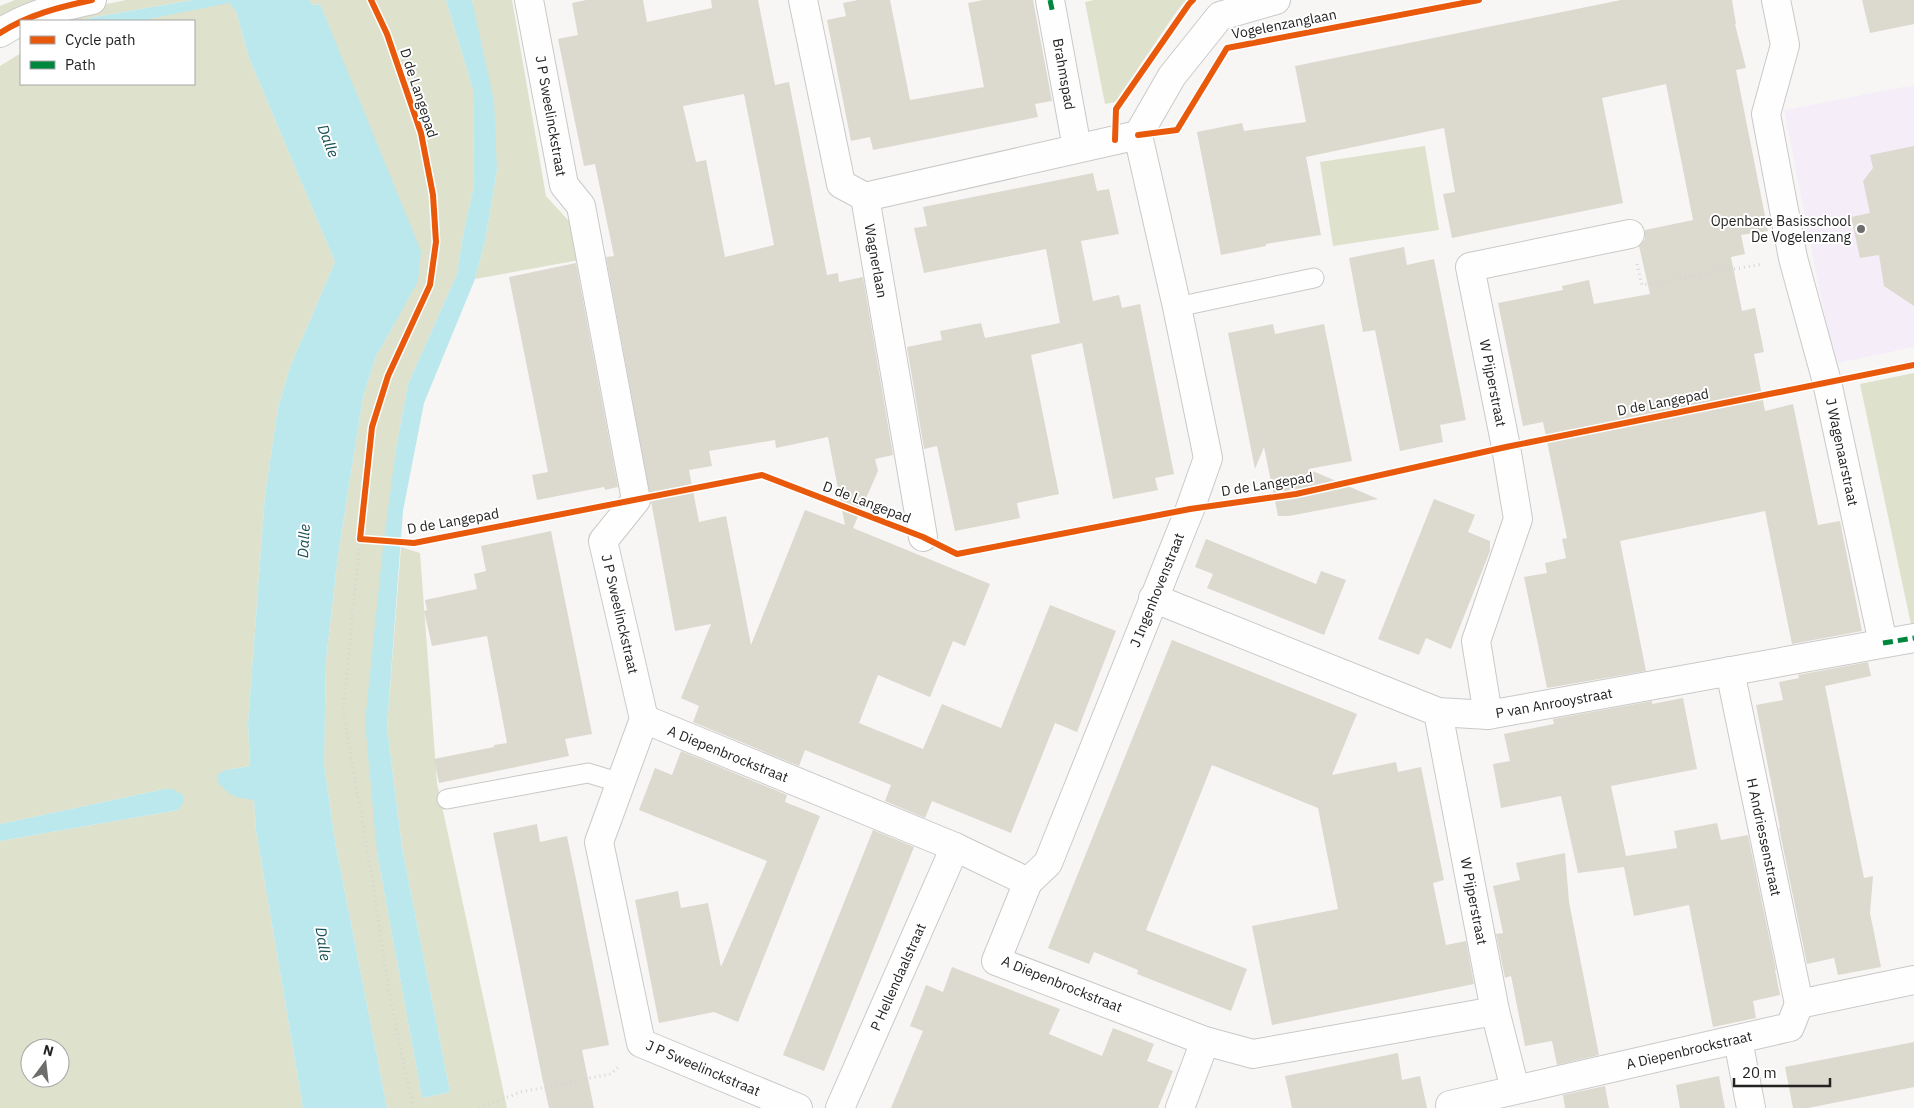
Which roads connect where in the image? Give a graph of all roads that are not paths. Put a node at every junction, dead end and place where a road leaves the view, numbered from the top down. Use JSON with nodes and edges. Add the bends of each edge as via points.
{"nodes":[{"id":1,"x":92,"y":0,"type":"edge"},
{"id":2,"x":529,"y":0,"type":"edge"},
{"id":3,"x":803,"y":0,"type":"edge"},
{"id":4,"x":1276,"y":0,"type":"edge"},
{"id":5,"x":1776,"y":0,"type":"edge"},
{"id":6,"x":1052,"y":7,"type":"edge"},
{"id":7,"x":24,"y":20,"type":"edge"},
{"id":8,"x":20,"y":22,"type":"edge"},
{"id":9,"x":0,"y":33,"type":"edge"},
{"id":10,"x":1138,"y":135,"type":"junction"},
{"id":11,"x":1077,"y":148,"type":"junction"},
{"id":12,"x":865,"y":197,"type":"junction"},
{"id":13,"x":1630,"y":234,"type":"road end"},
{"id":14,"x":1314,"y":278,"type":"dead end"},
{"id":15,"x":1177,"y":307,"type":"junction"},
{"id":16,"x":924,"y":538,"type":"dead end"},
{"id":17,"x":1153,"y":598,"type":"junction"},
{"id":18,"x":1914,"y":638,"type":"edge"},
{"id":19,"x":1883,"y":643,"type":"junction"},
{"id":20,"x":1730,"y":671,"type":"junction"},
{"id":21,"x":1438,"y":712,"type":"junction"},
{"id":22,"x":1488,"y":715,"type":"junction"},
{"id":23,"x":644,"y":720,"type":"junction"},
{"id":24,"x":621,"y":783,"type":"junction"},
{"id":25,"x":448,"y":799,"type":"dead end"},
{"id":26,"x":955,"y":847,"type":"junction"},
{"id":27,"x":1028,"y":882,"type":"junction"},
{"id":28,"x":1914,"y":980,"type":"edge"},
{"id":29,"x":1799,"y":1004,"type":"junction"},
{"id":30,"x":1495,"y":1011,"type":"junction"},
{"id":31,"x":1738,"y":1040,"type":"junction"},
{"id":32,"x":1205,"y":1041,"type":"junction"},
{"id":33,"x":1515,"y":1089,"type":"junction"},
{"id":34,"x":1450,"y":1105,"type":"dead end"},
{"id":35,"x":798,"y":1108,"type":"edge"},
{"id":36,"x":840,"y":1108,"type":"edge"},
{"id":37,"x":1180,"y":1108,"type":"edge"},
{"id":38,"x":1751,"y":1108,"type":"edge"}],
"edges":[{"from":1,"to":7,"type":"street"},
{"from":2,"to":23,"type":"street","name":"J P Sweelinckstraat","via":[[564,185],[581,206],[636,500],[603,541]]},
{"from":3,"to":12,"type":"street","via":[[841,184]]},
{"from":4,"to":10,"type":"street","name":"Vogelenzanglaan","via":[[1220,16],[1172,76]]},
{"from":5,"to":19,"type":"street","name":"J Wagenaarstraat","via":[[1785,45],[1766,114],[1793,258],[1827,382]]},
{"from":6,"to":11,"type":"street","name":"Brahmspad"},
{"from":8,"to":9,"type":"street"},
{"from":10,"to":11,"type":"street"},
{"from":10,"to":15,"type":"street","name":"J Ingenhovenstraat"},
{"from":11,"to":12,"type":"street"},
{"from":12,"to":16,"type":"street","name":"Wagnerlaan"},
{"from":13,"to":22,"type":"street","name":"W Pijperstraat","via":[[1470,267],[1518,519],[1476,641]]},
{"from":14,"to":15,"type":"lane"},
{"from":15,"to":17,"type":"street","name":"J Ingenhovenstraat","via":[[1208,458]]},
{"from":17,"to":21,"type":"street","name":"P van Anrooystraat"},
{"from":17,"to":27,"type":"street","name":"J Ingenhovenstraat","via":[[1048,863]]},
{"from":18,"to":19,"type":"street","name":"P van Anrooystraat"},
{"from":19,"to":20,"type":"street","name":"P van Anrooystraat"},
{"from":20,"to":22,"type":"street","name":"P van Anrooystraat"},
{"from":20,"to":29,"type":"street","name":"H Andriessenstraat"},
{"from":21,"to":22,"type":"street","name":"P van Anrooystraat"},
{"from":21,"to":30,"type":"street","name":"W Pijperstraat"},
{"from":23,"to":24,"type":"street","name":"J P Sweelinckstraat"},
{"from":23,"to":26,"type":"street","name":"A Diepenbrockstraat"},
{"from":24,"to":25,"type":"lane","via":[[588,773]]},
{"from":24,"to":35,"type":"street","name":"J P Sweelinckstraat","via":[[599,842],[641,1042]]},
{"from":26,"to":27,"type":"street","name":"A Diepenbrockstraat"},
{"from":26,"to":36,"type":"street","name":"P Hellendaalstraat"},
{"from":27,"to":32,"type":"street","name":"A Diepenbrockstraat","via":[[996,961]]},
{"from":28,"to":29,"type":"street"},
{"from":29,"to":31,"type":"street","name":"A Diepenbrockstraat","via":[[1790,1027]]},
{"from":30,"to":32,"type":"street","name":"A Diepenbrockstraat","via":[[1253,1054]]},
{"from":30,"to":33,"type":"street","name":"W Pijperstraat"},
{"from":31,"to":33,"type":"street","name":"A Diepenbrockstraat"},
{"from":31,"to":38,"type":"street"},
{"from":32,"to":37,"type":"street"},
{"from":33,"to":34,"type":"street","name":"A Diepenbrockstraat"}]}
